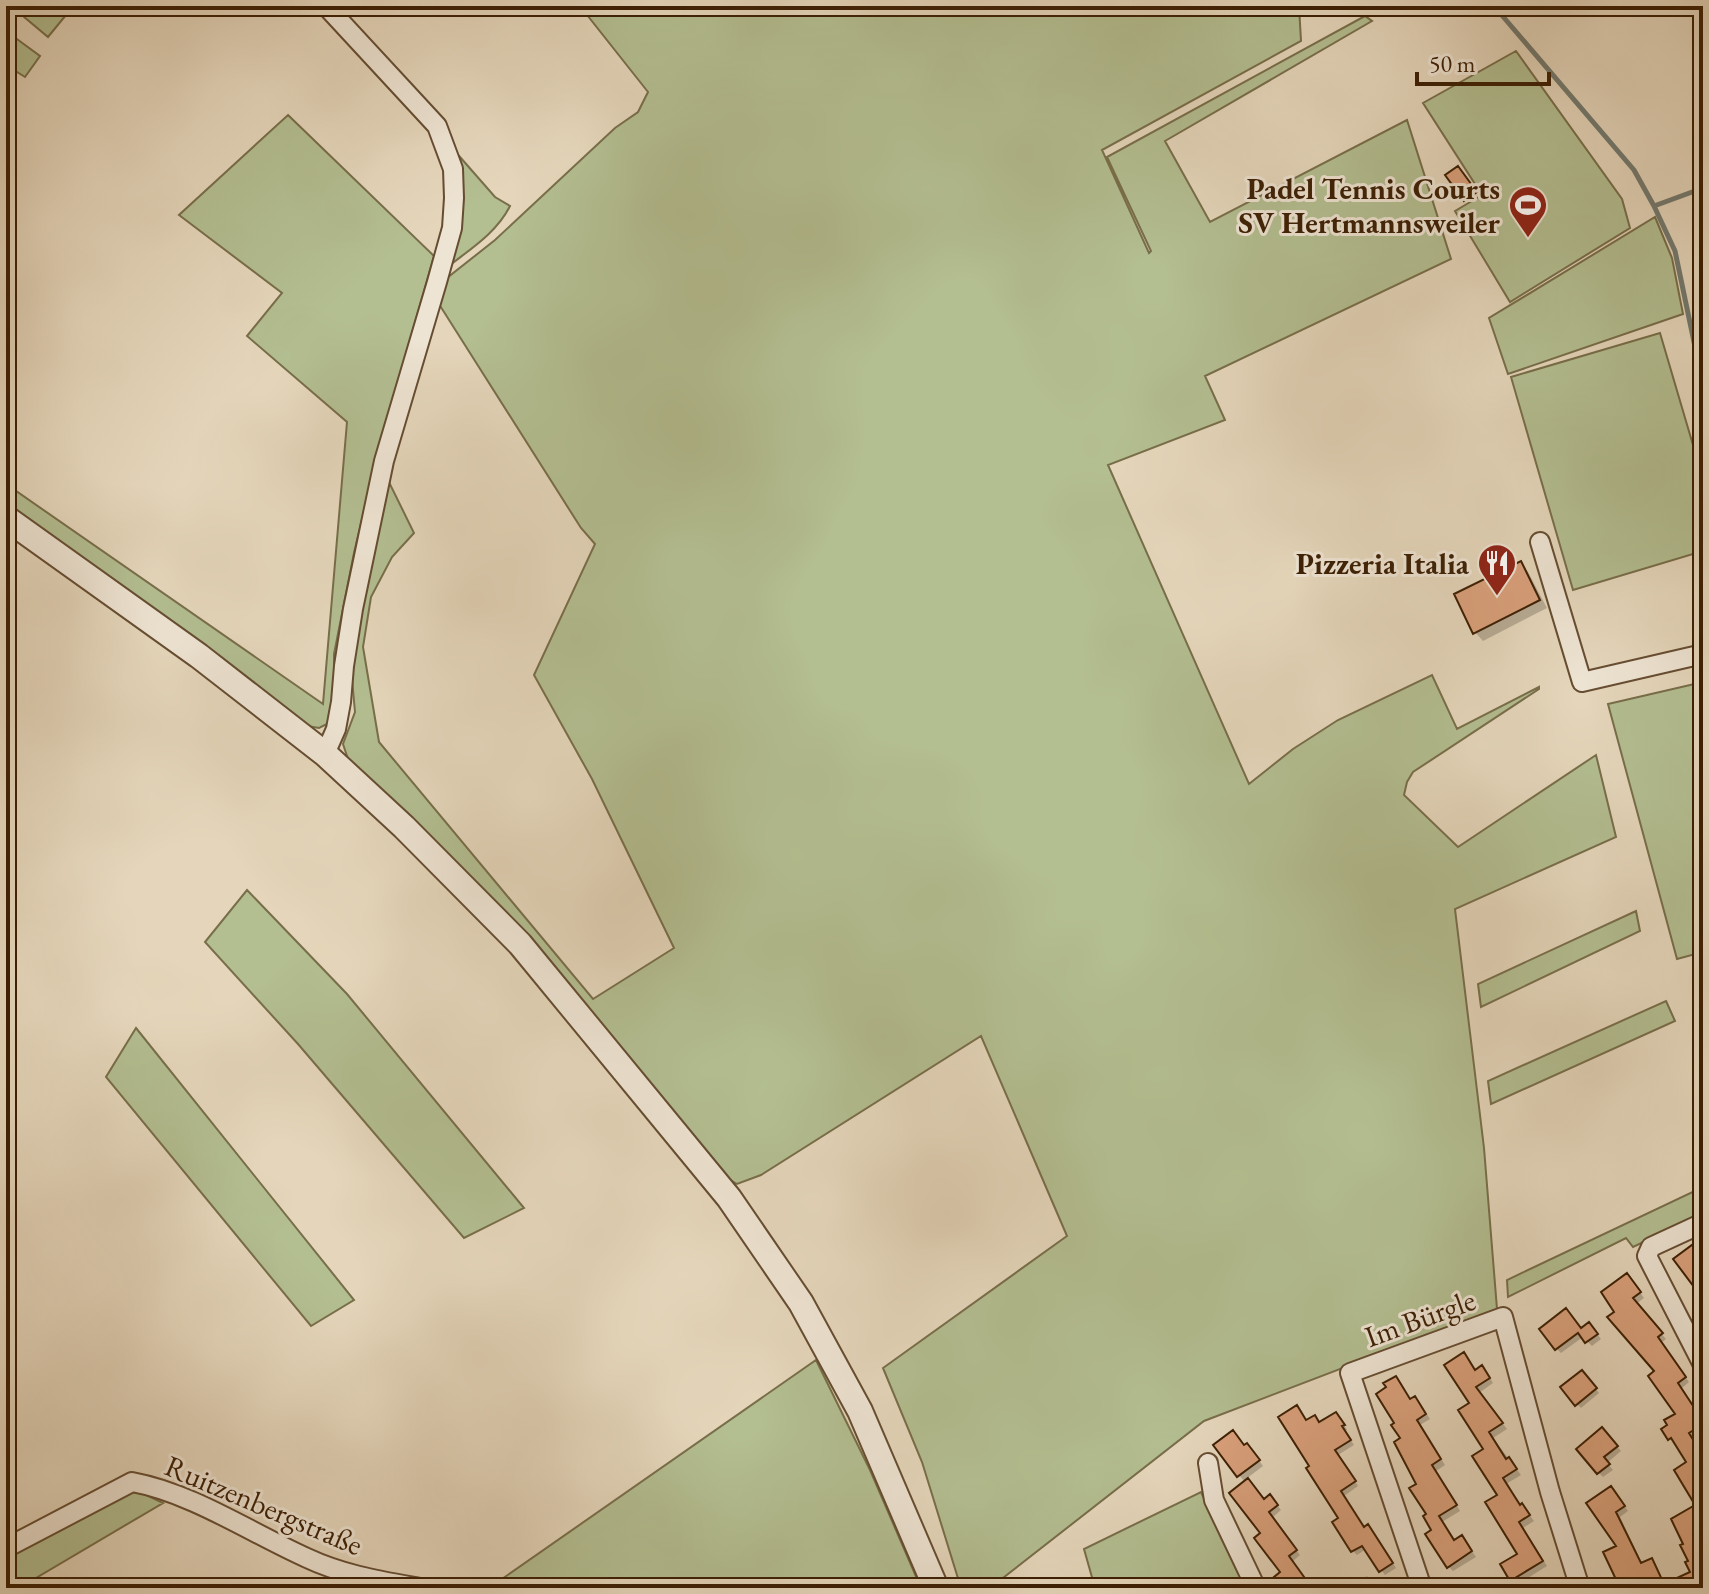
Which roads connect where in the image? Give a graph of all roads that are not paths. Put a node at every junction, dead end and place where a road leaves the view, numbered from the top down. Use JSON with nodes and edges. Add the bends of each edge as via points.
{"nodes":[{"id":1,"x":326,"y":6,"type":"edge"},
{"id":2,"x":6,"y":518,"type":"edge"},
{"id":3,"x":1540,"y":542,"type":"dead end"},
{"id":4,"x":1703,"y":654,"type":"edge"},
{"id":5,"x":325,"y":754,"type":"junction"},
{"id":6,"x":1703,"y":1223,"type":"edge"},
{"id":7,"x":1703,"y":1365,"type":"edge"},
{"id":8,"x":1208,"y":1463,"type":"dead end"},
{"id":9,"x":6,"y":1548,"type":"edge"},
{"id":10,"x":420,"y":1588,"type":"edge"},
{"id":11,"x":936,"y":1588,"type":"edge"},
{"id":12,"x":1256,"y":1588,"type":"edge"},
{"id":13,"x":1422,"y":1588,"type":"edge"},
{"id":14,"x":1580,"y":1588,"type":"edge"}],
"edges":[{"from":1,"to":5,"type":"street","via":[[437,126],[453,169],[454,198],[448,242],[381,475],[353,609],[336,729]]},
{"from":2,"to":5,"type":"street"},
{"from":3,"to":4,"type":"street","via":[[1582,682]]},
{"from":5,"to":11,"type":"street","via":[[520,944],[729,1198],[840,1371]]},
{"from":6,"to":7,"type":"street","via":[[1651,1247],[1647,1256]]},
{"from":8,"to":12,"type":"street","via":[[1214,1500]]},
{"from":9,"to":10,"type":"street","name":"Ruitzenbergstraße","via":[[132,1482],[343,1572]]},
{"from":13,"to":14,"type":"street","name":"Im Bürgle","via":[[1350,1373],[1503,1317]]}]}
